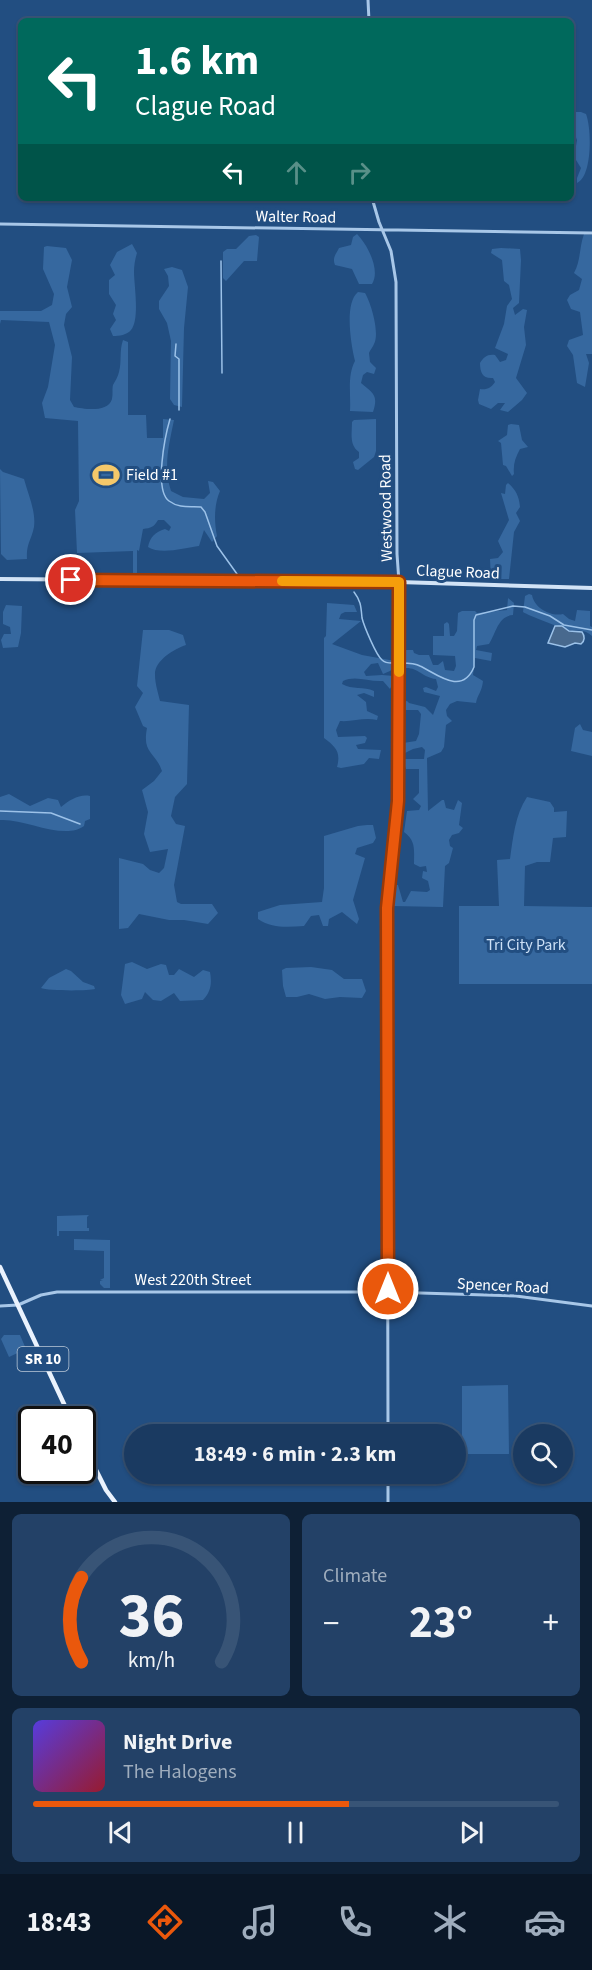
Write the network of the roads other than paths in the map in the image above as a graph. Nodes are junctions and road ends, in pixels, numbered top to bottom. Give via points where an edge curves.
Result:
1 (369, 0) edge
2 (369, 18) edge
3 (373, 201) edge
4 (0, 224) edge
5 (383, 231) junction
6 (592, 233) edge
7 (0, 579) edge
8 (399, 582) junction
9 (592, 588) edge
10 (0, 1267) edge
11 (388, 1293) junction
12 (413, 1294) joint
13 (18, 1305) junction
14 (0, 1306) edge
15 (592, 1306) edge
16 (65, 1406) edge
17 (388, 1424) edge
18 (96, 1470) edge
19 (388, 1484) edge
20 (115, 1502) edge
21 (388, 1502) edge

1 - 2 street
3 - 5 street, Westwood Road
4 - 5 street, Walter Road
5 - 6 street, Walter Road
5 - 8 street, Westwood Road via 396,282
7 - 8 main road, Clague Road
8 - 9 main road, Clague Road
8 - 11 street, Westwood Road via 398,801 387,908
10 - 13 main road, SR 10
11 - 12 street, West 220th Street
11 - 13 street, West 220th Street via 57,1292
11 - 17 street, Westwood Road
12 - 15 street, Spencer Road via 516,1296
13 - 14 street, West 220th Street
13 - 16 main road, SR 10
18 - 20 main road
19 - 21 street

